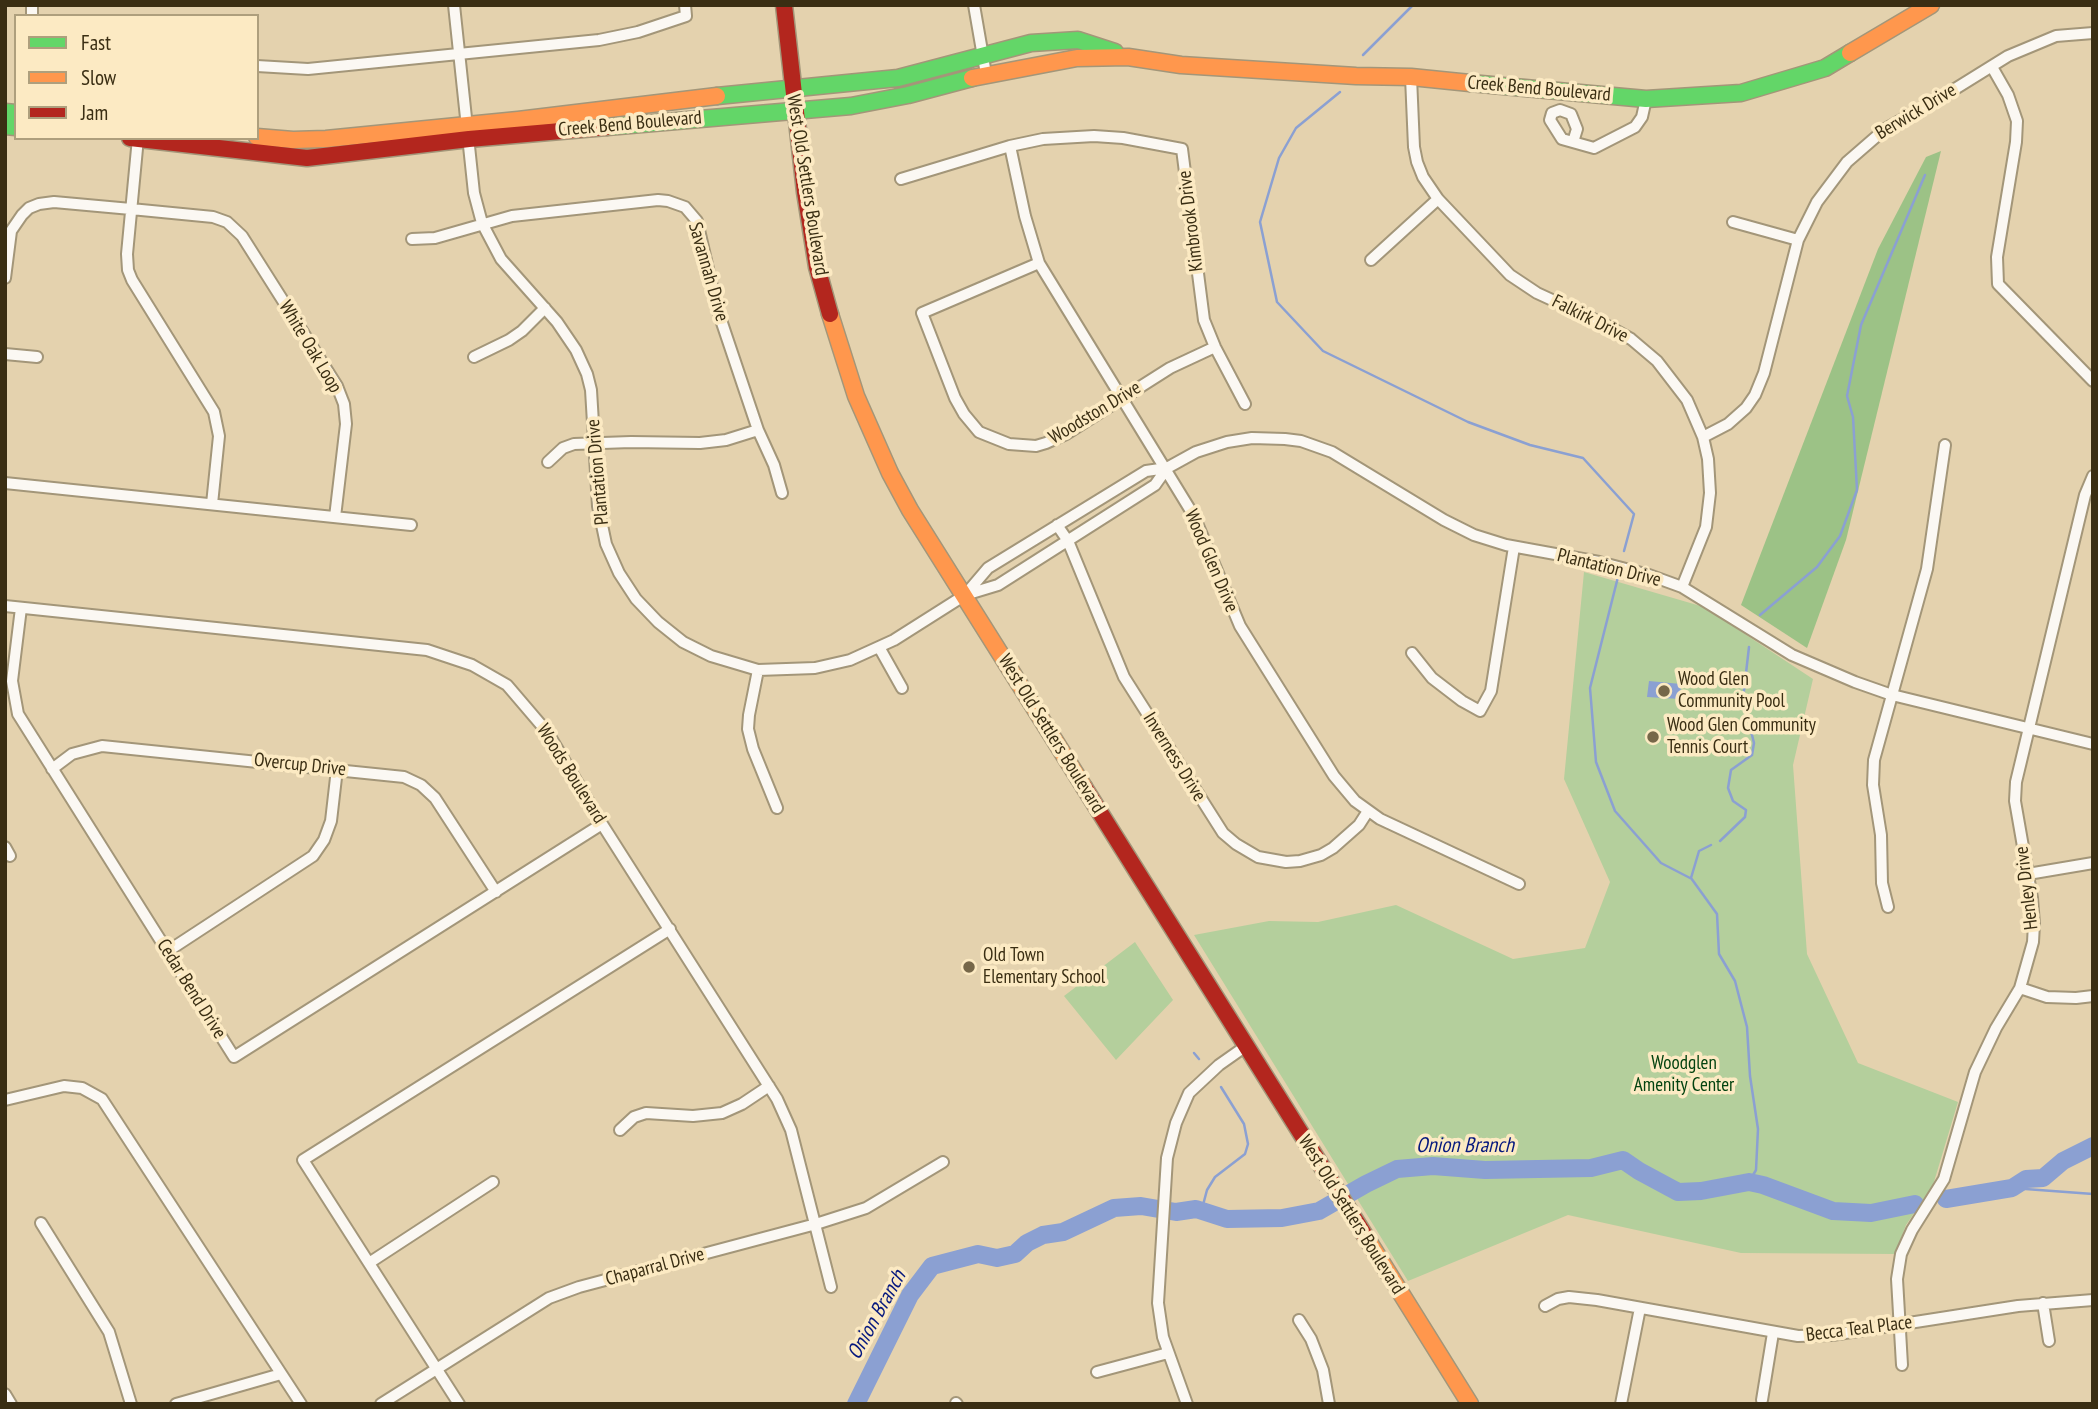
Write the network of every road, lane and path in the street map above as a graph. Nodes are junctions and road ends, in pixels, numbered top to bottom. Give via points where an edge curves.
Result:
1 (454, 5) edge
2 (685, 5) edge
3 (784, 5) edge
4 (974, 5) edge
5 (1931, 5) edge
6 (2093, 33) edge
7 (460, 54) junction
8 (983, 54) junction
9 (1128, 57) junction
10 (259, 66) edge
11 (1992, 67) junction
12 (986, 74) junction
13 (1410, 77) junction
14 (792, 87) junction
15 (1646, 99) junction
16 (794, 110) junction
17 (468, 132) junction
18 (259, 137) edge
19 (138, 140) edge
20 (147, 140) edge
21 (1573, 142) dead end
22 (1010, 146) junction
23 (901, 179) dead end
24 (1438, 199) junction
25 (131, 209) junction
26 (1733, 222) dead end
27 (482, 223) junction
28 (412, 239) dead end
29 (1798, 240) junction
30 (1371, 260) dead end
31 (1039, 263) junction
32 (5, 278) edge
33 (545, 308) junction
34 (1215, 347) junction
35 (5, 354) edge
36 (37, 357) dead end
37 (474, 357) dead end
38 (2093, 381) edge
39 (1122, 398) junction
40 (1245, 404) dead end
41 (758, 430) junction
42 (1703, 437) junction
43 (595, 443) junction
44 (1945, 445) dead end
45 (548, 462) dead end
46 (1167, 468) junction
47 (2093, 476) edge
48 (5, 483) edge
49 (782, 493) dead end
50 (212, 504) junction
51 (335, 517) junction
52 (411, 525) dead end
53 (1058, 525) junction
54 (1068, 541) junction
55 (1514, 547) junction
56 (1682, 587) junction
57 (965, 595) junction
58 (5, 606) edge
59 (21, 608) junction
60 (879, 647) junction
61 (1412, 653) dead end
62 (758, 670) junction
63 (902, 688) dead end
64 (1892, 695) junction
65 (2028, 728) junction
66 (2093, 744) edge
67 (52, 769) junction
68 (337, 769) junction
69 (777, 808) dead end
70 (1367, 811) junction
71 (603, 824) junction
72 (2093, 863) edge
73 (2028, 874) junction
74 (1519, 884) dead end
75 (496, 892) junction
76 (1888, 907) dead end
77 (670, 929) junction
78 (168, 951) junction
79 (2020, 988) junction
80 (2093, 996) edge
81 (1246, 1046) junction
82 (769, 1086) junction
83 (5, 1100) edge
84 (620, 1130) dead end
85 (943, 1162) dead end
86 (493, 1182) dead end
87 (41, 1223) dead end
88 (816, 1224) junction
89 (369, 1263) junction
90 (831, 1287) dead end
91 (2093, 1300) edge
92 (2043, 1303) junction
93 (1545, 1306) dead end
94 (1640, 1308) junction
95 (1298, 1320) dead end
96 (1898, 1324) junction
97 (1773, 1333) junction
98 (2049, 1341) dead end
99 (1168, 1353) junction
100 (1902, 1365) dead end
101 (437, 1369) junction
102 (1097, 1372) dead end
103 (281, 1374) junction
104 (5, 1394) edge
105 (1762, 1400) dead end
106 (11, 1404) edge
107 (131, 1404) edge
108 (176, 1404) edge
109 (300, 1404) edge
110 (381, 1404) edge
111 (459, 1404) edge
112 (1187, 1404) edge
113 (1329, 1404) edge
114 (1470, 1404) edge
115 (1621, 1404) edge

1 - 7 street, Plantation Drive
2 - 7 street via 686,16 614,37
3 - 14 street, West Old Settlers Boulevard
4 - 8 street
5 - 15 street, Creek Bend Boulevard via 1825,68 1741,93
6 - 11 street, Berwick Drive via 2056,36
7 - 10 street via 308,69
7 - 17 street, Plantation Drive
8 - 9 street, Creek Bend Boulevard via 1031,43 1078,40
8 - 12 street
8 - 14 street, Creek Bend Boulevard via 898,78
9 - 12 street, Creek Bend Boulevard via 1077,58
9 - 13 street, Creek Bend Boulevard via 1181,65
11 - 29 street, Berwick Drive via 1899,120 1859,150 1826,188
11 - 38 street via 2017,121 1997,257 1998,284
12 - 16 street, Creek Bend Boulevard via 851,106
13 - 15 street, Creek Bend Boulevard
13 - 24 street, Falkirk Drive via 1417,162
14 - 16 street, West Old Settlers Boulevard
14 - 17 street, Creek Bend Boulevard
15 - 21 street via 1634,127 1594,148
16 - 17 street, Creek Bend Boulevard
16 - 57 street, West Old Settlers Boulevard via 813,248 856,396 910,510
17 - 18 street, Creek Bend Boulevard via 293,140
17 - 20 street, Creek Bend Boulevard via 307,158
17 - 27 street, Plantation Drive
19 - 25 street
22 - 23 street, Kimbrook Drive
22 - 31 street, Wood Glen Drive
22 - 34 street, Kimbrook Drive via 1094,136 1182,149 1199,296
24 - 30 street
24 - 42 street, Falkirk Drive via 1523,285 1617,330 1645,349 1678,386
25 - 32 street, White Oak Loop via 54,202 29,208 9,236
25 - 50 street via 127,254 132,280 218,424
25 - 51 street, White Oak Loop via 213,218 228,222 242,236 344,404 346,424
26 - 29 street
27 - 28 street, Savannah Drive via 435,238
27 - 33 street, Plantation Drive via 501,259
27 - 41 street, Savannah Drive via 658,200 685,207 697,221 717,308
29 - 42 street, Berwick Drive via 1755,395 1728,424
31 - 39 street, Wood Glen Drive
31 - 39 street, Woodston Drive via 922,313 964,414 979,432 1009,444 1036,446 1066,434
33 - 37 street via 516,335
33 - 43 street, Plantation Drive via 568,336 587,374
34 - 39 street, Woodston Drive
34 - 40 street, Kimbrook Drive
35 - 36 street
39 - 46 street, Wood Glen Drive
41 - 43 street via 700,443
41 - 49 street, Savannah Drive
42 - 56 street, Falkirk Drive via 1710,476 1709,510
43 - 45 street via 569,445
43 - 62 street, Plantation Drive via 602,529 619,573 636,599 670,633 696,650
44 - 64 street via 1927,569
46 - 53 street, Plantation Drive via 1146,471
46 - 54 street, Plantation Drive via 1155,485
46 - 55 street, Plantation Drive via 1227,442 1268,437 1301,442 1347,460 1459,528
46 - 70 street, Wood Glen Drive via 1195,516 1240,626 1334,776
47 - 65 street, Henley Drive
48 - 50 street
50 - 51 street
51 - 52 street
53 - 54 street, Inverness Drive
53 - 57 street, Plantation Drive via 988,568
54 - 57 street, Plantation Drive via 998,585
54 - 70 street, Inverness Drive via 1124,677 1230,838 1258,857 1300,860 1333,848 1359,825
55 - 56 street, Plantation Drive via 1599,562
55 - 61 street via 1490,691 1480,711 1432,678
56 - 64 street, Plantation Drive via 1792,655
57 - 60 street, Plantation Drive
57 - 81 street, West Old Settlers Boulevard
58 - 59 street, Woods Boulevard
59 - 67 street, Cedar Bend Drive via 12,695 18,714
59 - 71 street, Woods Boulevard via 427,650 457,659 507,685 548,733
60 - 62 street, Plantation Drive via 815,668
60 - 63 street
62 - 69 street via 748,729
64 - 65 street, Plantation Drive
64 - 76 street via 1874,760 1873,785
65 - 66 street, Plantation Drive
65 - 73 street, Henley Drive via 2015,800
67 - 68 street, Overcup Drive via 72,754 102,746
67 - 78 street, Cedar Bend Drive
68 - 75 street, Overcup Drive via 398,776 421,785 435,798
68 - 78 street via 330,828 313,856
70 - 74 street, Wood Glen Drive
71 - 75 street, Cedar Bend Drive
71 - 77 street, Woods Boulevard
72 - 73 street
73 - 79 street, Henley Drive via 2034,923
75 - 78 street, Cedar Bend Drive via 234,1057
77 - 82 street, Woods Boulevard
77 - 89 street via 303,1160
79 - 80 street via 2047,996
79 - 96 street, Henley Drive via 1975,1072 1944,1179 1902,1254 1897,1279
81 - 99 street via 1189,1093 1167,1158 1158,1303
81 - 114 street, West Old Settlers Boulevard
82 - 84 street via 722,1113 646,1113
82 - 88 street, Woods Boulevard via 791,1130
83 - 103 street via 64,1086 82,1088 102,1099
85 - 88 street, Chaparral Drive via 866,1208
86 - 89 street
87 - 107 street via 109,1332
88 - 90 street, Woods Boulevard
88 - 101 street, Chaparral Drive via 562,1292
89 - 101 street
91 - 92 street, Becca Teal Place
92 - 96 street, Becca Teal Place
92 - 98 street
93 - 94 street, Becca Teal Place via 1569,1297
94 - 97 street, Becca Teal Place
94 - 115 street
95 - 113 street via 1324,1370
96 - 97 street, Becca Teal Place via 1832,1335
96 - 100 street, Henley Drive
97 - 105 street
99 - 102 street
99 - 112 street
101 - 110 street, Chaparral Drive
101 - 111 street
103 - 108 street
103 - 109 street
104 - 106 street

